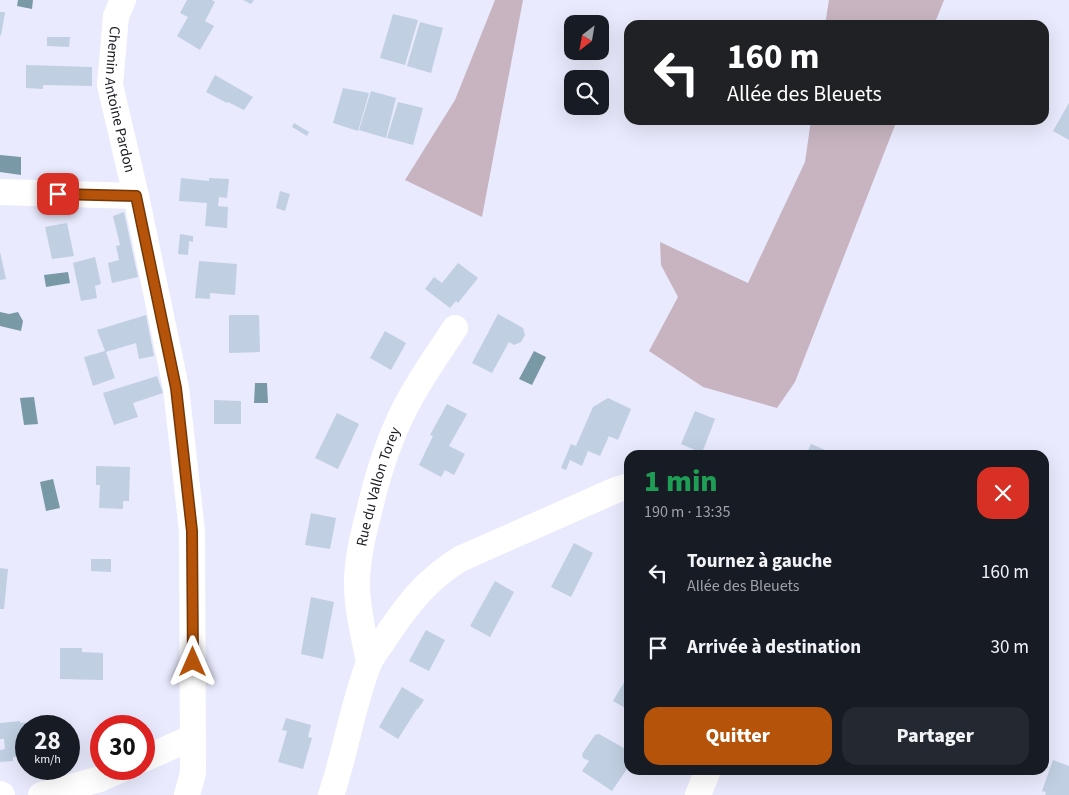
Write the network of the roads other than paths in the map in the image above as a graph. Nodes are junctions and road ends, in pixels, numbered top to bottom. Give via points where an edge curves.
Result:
1 (123, 0) edge
2 (0, 192) edge
3 (136, 196) junction
4 (456, 328) dead end
5 (624, 488) edge
6 (369, 662) junction
7 (193, 737) junction
8 (155, 754) edge
9 (706, 775) edge
10 (96, 780) edge
11 (41, 795) edge
12 (187, 795) edge
13 (331, 795) edge
14 (698, 795) edge

1 - 3 street, Chemin Antoine Pardon via 116,16 110,85
2 - 3 street
3 - 7 street, Chemin Antoine Pardon via 176,388 192,531
4 - 6 street, Rue du Vallon Torey via 405,409 388,446 374,491 357,582
5 - 6 street, Rue du Vallon Torey via 460,559 440,571 400,615
6 - 13 street, Rue du Vallon Torey
7 - 8 street
7 - 12 street, Chemin Antoine Pardon via 193,773
9 - 14 street
10 - 11 street

